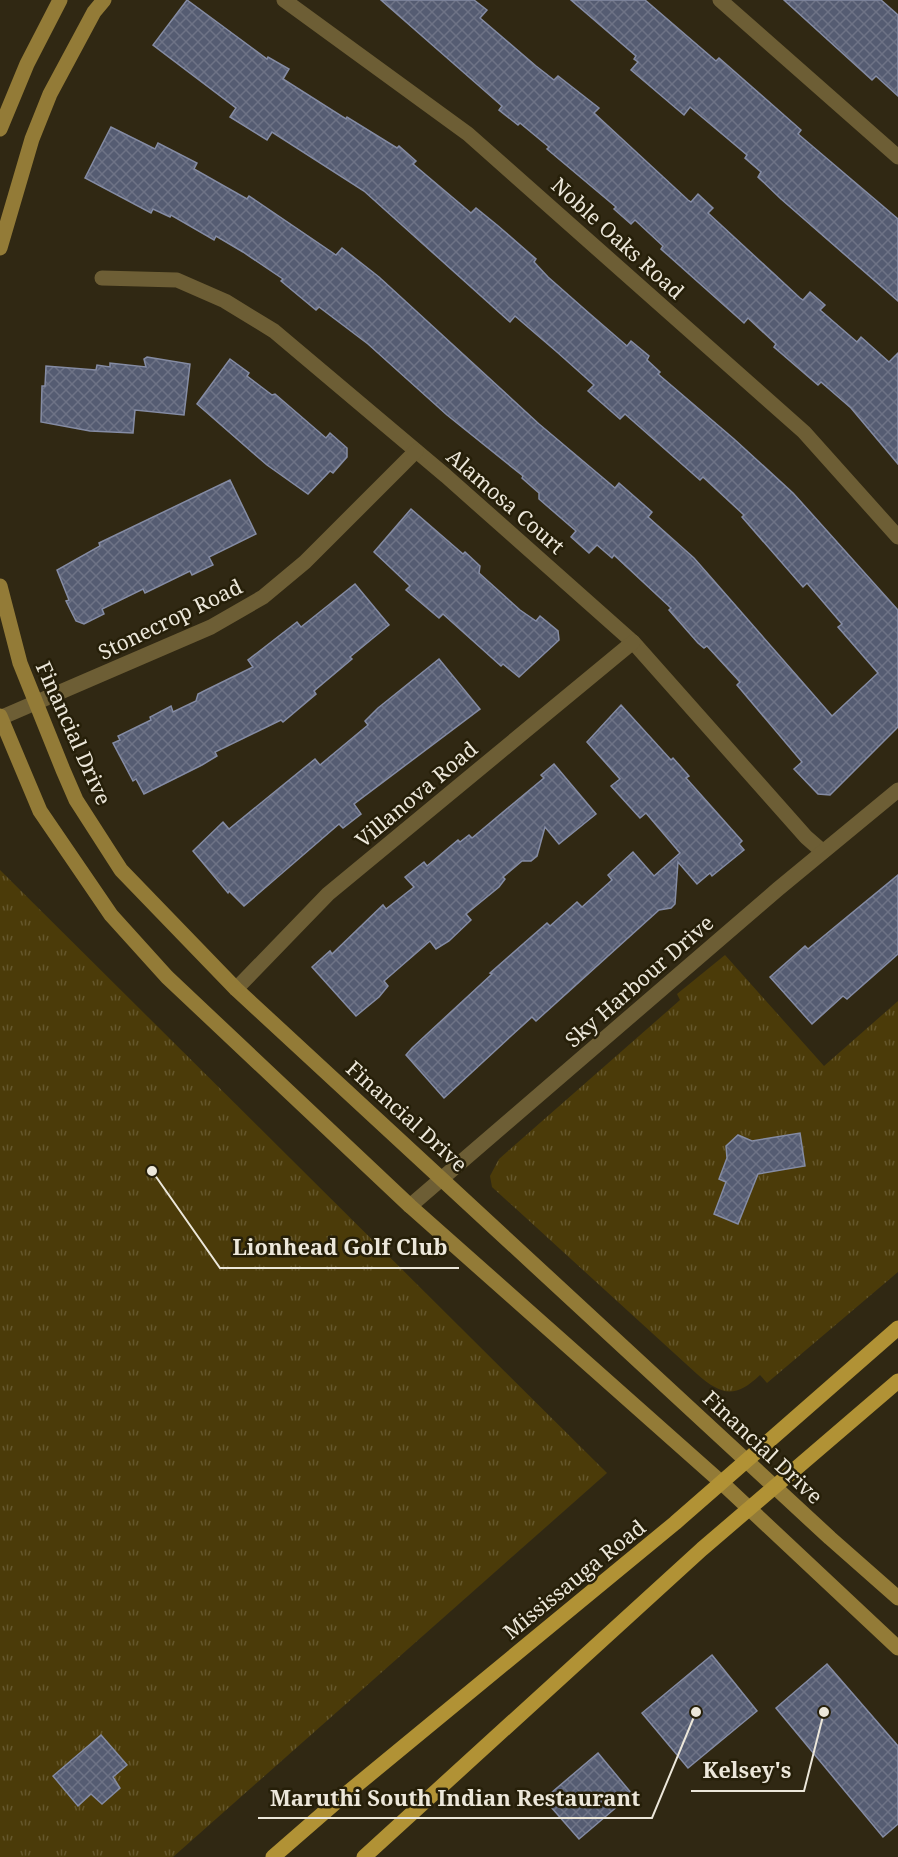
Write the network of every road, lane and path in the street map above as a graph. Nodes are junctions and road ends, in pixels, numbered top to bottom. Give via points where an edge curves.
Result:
1 (60, 0) edge
2 (104, 0) edge
3 (284, 0) edge
4 (720, 0) edge
5 (2, 121) edge
6 (898, 157) edge
7 (0, 248) edge
8 (102, 278) dead end
9 (416, 451) junction
10 (898, 537) edge
11 (0, 586) edge
12 (633, 642) junction
13 (36, 703) junction
14 (0, 717) edge
15 (898, 790) edge
16 (822, 851) junction
17 (236, 989) junction
18 (443, 1178) junction
19 (410, 1206) junction
20 (898, 1328) edge
21 (898, 1381) edge
22 (747, 1460) junction
23 (722, 1483) junction
24 (775, 1486) junction
25 (748, 1509) junction
26 (898, 1598) edge
27 (898, 1648) edge
28 (273, 1857) edge
29 (364, 1857) edge

1 - 5 street
2 - 7 street via 50,94 15,191
3 - 10 street, Noble Oaks Road via 468,134 804,432
4 - 6 street
8 - 9 street, Alamosa Court via 177,280 225,301 274,331
9 - 12 street, Alamosa Court
9 - 13 street, Stonecrop Road via 305,562 263,597 211,627
11 - 13 street, Financial Drive via 20,663
12 - 16 street, Alamosa Court
12 - 17 street, Villanova Road via 328,894
13 - 14 street, Stonecrop Road
13 - 17 street, Financial Drive via 76,800 121,870
14 - 19 street via 40,811 111,915 167,977
15 - 16 street, Sky Harbour Drive
16 - 18 street, Sky Harbour Drive
17 - 18 street, Financial Drive
18 - 19 street, Sky Harbour Drive
18 - 22 street, Financial Drive
19 - 23 street
20 - 22 main road, Mississauga Road
21 - 24 main road
22 - 23 main road, Mississauga Road
22 - 24 street, Financial Drive
23 - 25 street
23 - 28 main road, Mississauga Road
24 - 25 main road
24 - 26 street, Financial Drive
25 - 27 street
25 - 29 main road

